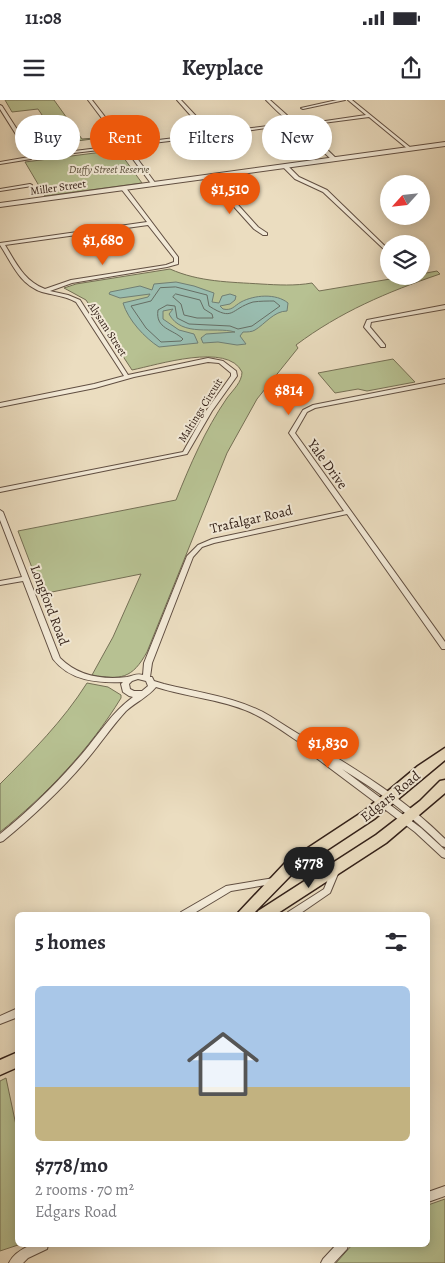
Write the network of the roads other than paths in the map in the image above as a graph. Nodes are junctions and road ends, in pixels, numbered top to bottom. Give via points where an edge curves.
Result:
1 (90, 100) edge
2 (179, 100) edge
3 (268, 100) edge
4 (343, 100) edge
5 (350, 100) edge
6 (0, 106) edge
7 (303, 108) dead end
8 (101, 115) edge
9 (193, 115) edge
10 (285, 115) edge
11 (369, 116) junction
12 (332, 121) edge
13 (15, 130) edge
14 (445, 144) edge
15 (412, 148) junction
16 (334, 159) joint
17 (18, 160) edge
18 (136, 160) edge
19 (0, 163) edge
20 (285, 166) junction
21 (210, 177) junction
22 (154, 184) junction
23 (30, 185) dead end
24 (124, 188) junction
25 (0, 190) edge
26 (0, 205) edge
27 (150, 223) junction
28 (265, 234) dead end
29 (1, 244) edge
30 (380, 244) edge
31 (44, 291) junction
32 (445, 307) edge
33 (383, 346) dead end
34 (127, 376) junction
35 (445, 380) edge
36 (0, 405) edge
37 (0, 490) edge
38 (0, 512) edge
39 (347, 512) junction
40 (25, 578) junction
41 (0, 583) edge
42 (445, 647) edge
43 (148, 663) junction
44 (131, 678) junction
45 (102, 680) junction
46 (149, 681) junction
47 (126, 690) junction
48 (175, 691) junction
49 (144, 694) junction
50 (122, 709) junction
51 (445, 753) edge
52 (445, 785) edge
53 (386, 801) junction
54 (408, 817) junction
55 (0, 839) edge
56 (445, 844) edge
57 (445, 855) edge
58 (336, 869) junction
59 (274, 881) junction
60 (189, 912) edge
61 (246, 912) edge
62 (269, 912) edge
63 (296, 912) edge
64 (15, 1013) edge
65 (0, 1020) edge
66 (15, 1058) edge
67 (15, 1059) edge
68 (0, 1062) edge
69 (0, 1068) edge
70 (445, 1191) edge
71 (430, 1196) edge
72 (39, 1247) edge
73 (341, 1247) edge
74 (15, 1263) edge
75 (327, 1263) edge

1 - 8 street
2 - 9 street
3 - 10 street
4 - 7 street
5 - 11 street
6 - 13 street
11 - 12 street
11 - 15 street
14 - 15 street, Miller Street
15 - 16 street, Miller Street
16 - 20 street, Miller Street
17 - 19 street
18 - 22 street
20 - 21 street, Miller Street
20 - 30 street via 296,178 325,191
21 - 22 street, Miller Street
21 - 28 street
22 - 24 street, Miller Street
23 - 25 street
24 - 26 street, Miller Street
24 - 27 street
27 - 29 street
27 - 31 street via 176,258 174,264 71,282
29 - 31 street, Alysam Street via 22,278
31 - 34 street, Alysam Street via 78,301
32 - 33 street via 369,321 367,327
34 - 36 street, Maltings Circuit via 95,386
34 - 37 street, Maltings Circuit via 208,360 221,362 234,372 185,453
35 - 39 street, Yale Drive via 313,406 305,411 292,429 293,437
38 - 40 street, Longford Road
39 - 42 street, Yale Drive
39 - 43 street, Trafalgar Road via 212,541 196,548
40 - 41 street
40 - 45 street, Longford Road via 57,659 77,675
43 - 44 street, Trafalgar Road
43 - 46 street, Trafalgar Road
44 - 45 street, Longford Road
44 - 46 street, Longford Road
44 - 47 street via 125,684
45 - 47 street, Longford Road
46 - 48 street
46 - 49 street via 150,690
47 - 49 street, Longford Road via 132,694
47 - 50 street
48 - 49 street
48 - 53 street via 229,701 250,709 287,731
49 - 50 street
50 - 55 street via 59,785
51 - 53 main road, Edgars Road
52 - 54 main road, Edgars Road
53 - 54 street
53 - 59 main road, Edgars Road
54 - 56 street
54 - 57 street
54 - 58 main road, Edgars Road via 368,849
58 - 62 main road, Edgars Road
58 - 63 street via 327,891
59 - 60 street via 229,888
59 - 61 main road, Edgars Road
64 - 65 street
66 - 68 main road
67 - 69 main road
70 - 71 street
72 - 74 street
73 - 75 street

